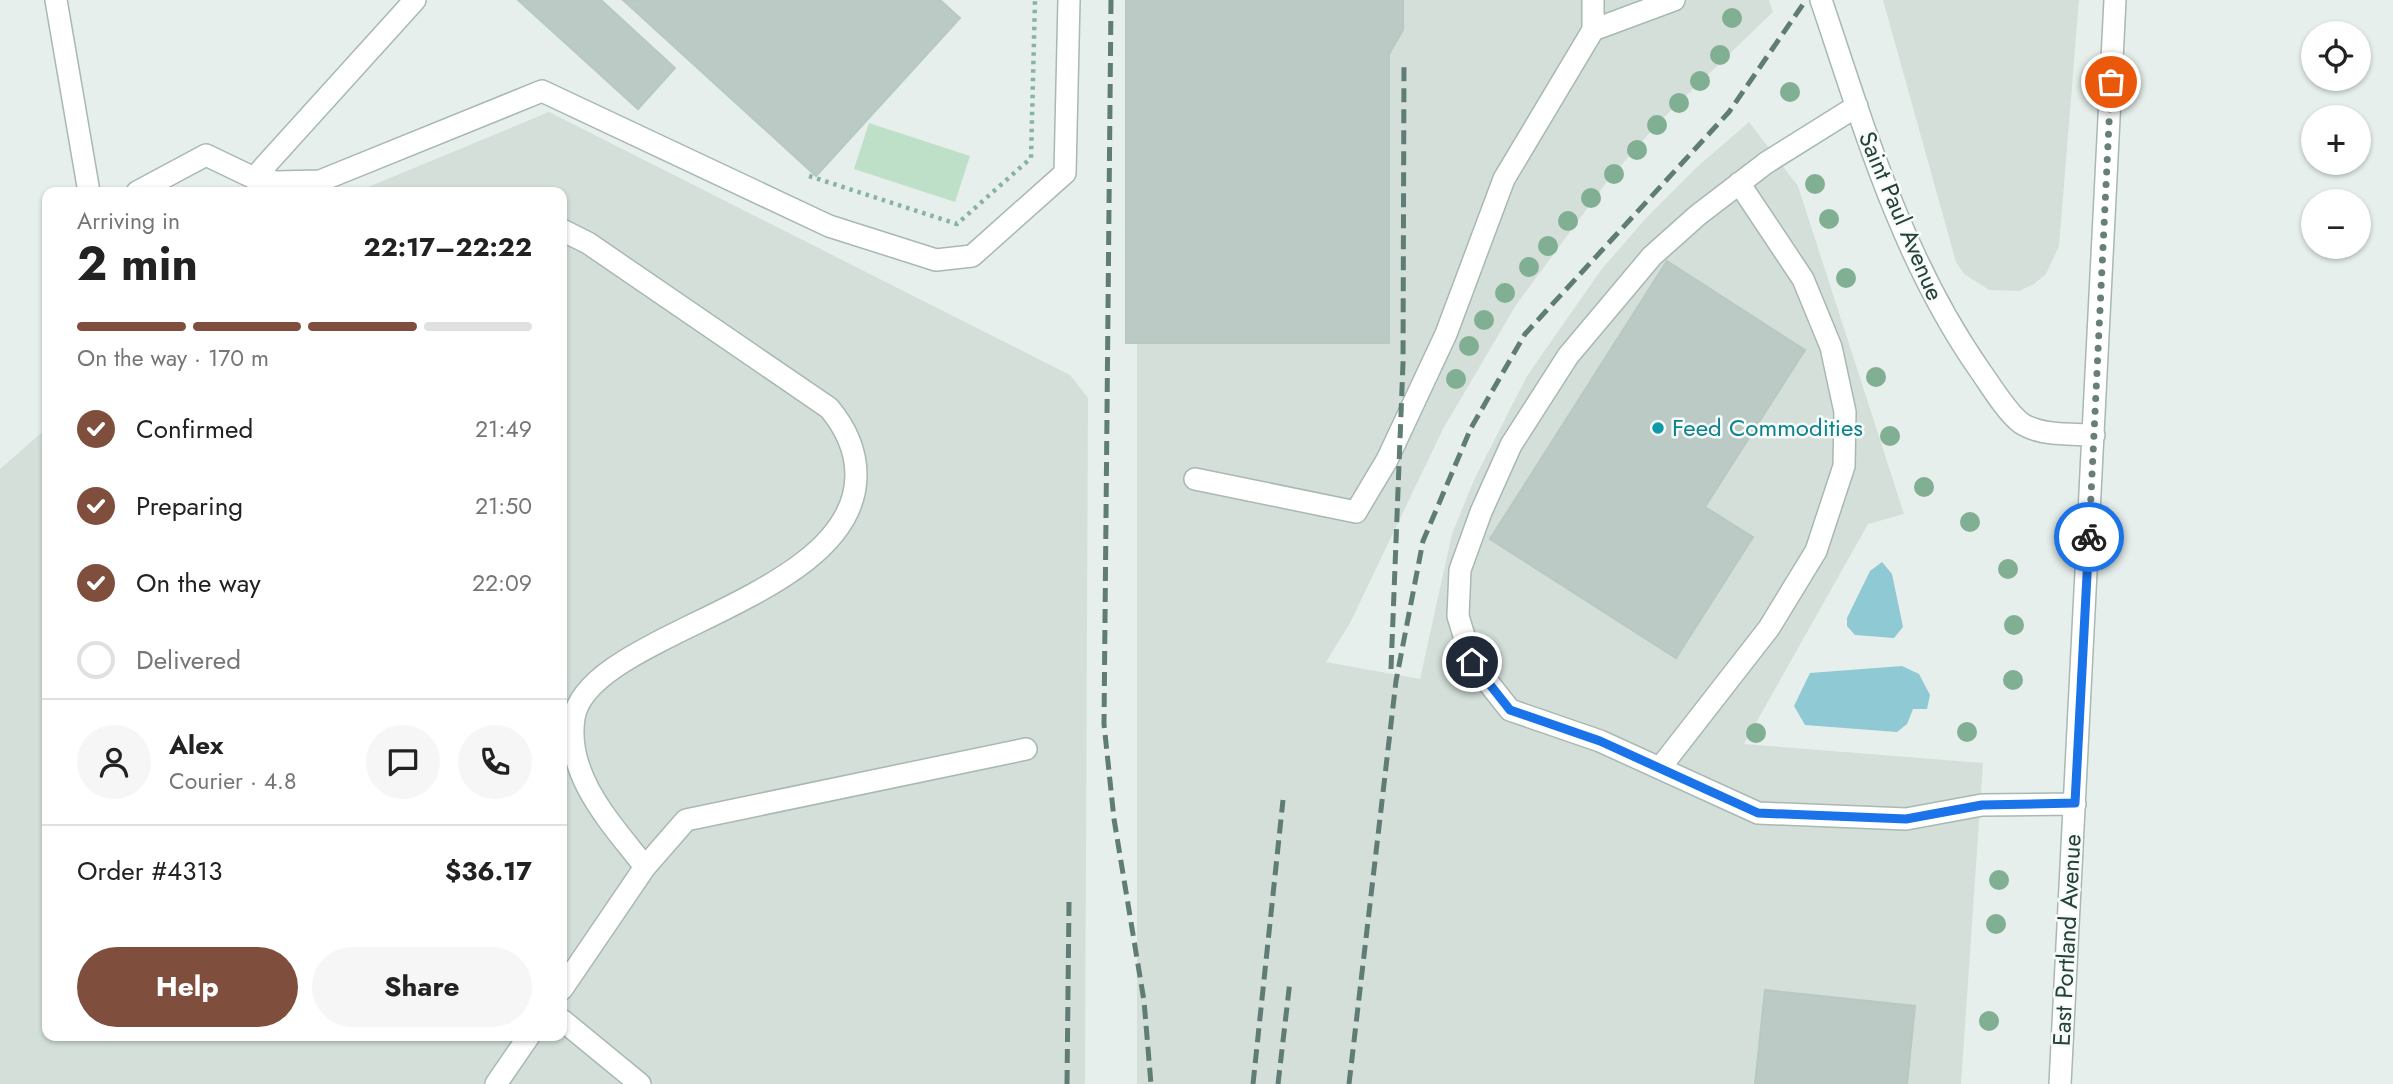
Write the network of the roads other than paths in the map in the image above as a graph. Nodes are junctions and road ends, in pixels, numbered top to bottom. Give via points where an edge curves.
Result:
1 (56, 0) edge
2 (415, 0) edge
3 (1069, 0) edge
4 (1593, 0) edge
5 (1674, 0) edge
6 (1821, 0) edge
7 (2115, 0) edge
8 (1593, 30) junction
9 (1857, 106) junction
10 (254, 178) junction
11 (1739, 183) junction
12 (88, 187) edge
13 (147, 187) edge
14 (567, 232) edge
15 (2094, 435) junction
16 (1195, 479) dead end
17 (1026, 749) dead end
18 (1660, 768) junction
19 (2075, 803) junction
20 (645, 867) junction
21 (567, 982) edge
22 (567, 1024) edge
23 (526, 1041) edge
24 (496, 1084) edge
25 (640, 1084) edge
26 (2060, 1084) edge

1 - 12 street
2 - 10 street
3 - 10 street via 1065,173 972,257 936,260 829,226 542,91 320,181
4 - 8 street
5 - 8 street
6 - 9 street, Saint Paul Avenue
7 - 15 street, East Portland Avenue
8 - 16 street via 1504,179 1446,334 1387,460 1356,512
9 - 11 street
9 - 15 street, Saint Paul Avenue via 1917,265 1948,324 1990,384 2021,423 2054,433
10 - 13 street via 206,156
11 - 18 street via 1803,279 1831,347 1845,412 1844,466 1816,551 1769,628
11 - 18 street via 1653,256 1567,356 1511,445 1460,570 1458,616 1472,662 1510,710 1600,741
14 - 20 street via 829,408 843,424 856,466 856,491 848,511 814,552 761,591 620,663 584,695 574,716 579,766 593,799
15 - 19 street, East Portland Avenue
17 - 20 street via 686,820
18 - 19 street via 1758,813 1906,819 1982,805
19 - 26 street, East Portland Avenue
20 - 21 street
22 - 25 street
23 - 24 street

